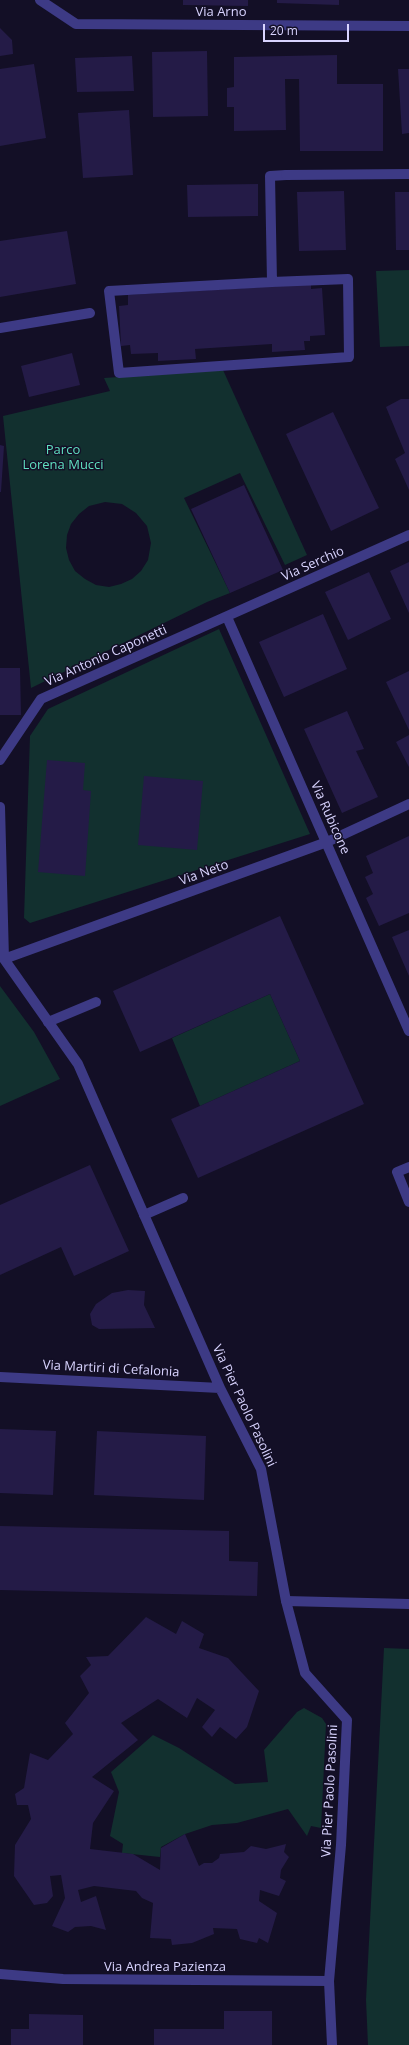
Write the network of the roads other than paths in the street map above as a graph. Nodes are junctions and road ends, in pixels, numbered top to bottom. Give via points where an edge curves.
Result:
1 (40, 0) edge
2 (409, 26) edge
3 (409, 174) edge
4 (272, 282) junction
5 (90, 313) dead end
6 (0, 328) edge
7 (409, 535) edge
8 (227, 617) junction
9 (0, 760) edge
10 (409, 804) edge
11 (0, 807) edge
12 (326, 842) junction
13 (4, 959) junction
14 (96, 1002) dead end
15 (48, 1022) junction
16 (409, 1031) edge
17 (409, 1167) edge
18 (183, 1198) dead end
19 (409, 1202) edge
20 (144, 1216) junction
21 (0, 1377) edge
22 (220, 1388) junction
23 (286, 1601) junction
24 (409, 1604) edge
25 (0, 1974) edge
26 (329, 1981) junction
27 (332, 2045) edge

1 - 2 street, Via Arno via 76,24
3 - 4 street via 270,176
4 - 4 street via 109,291 119,373 349,357 348,279
5 - 6 street
7 - 8 street, Via Serchio
8 - 9 street, Via Antonio Caponetti via 40,698
8 - 12 street, Via Rubicone
10 - 12 street, Via Neto
11 - 13 street
12 - 13 street, Via Neto
12 - 16 street, Via Rubicone
13 - 15 street, Via Pier Paolo Pasolini
14 - 15 street
15 - 20 street, Via Pier Paolo Pasolini via 78,1064
17 - 19 street via 397,1172
18 - 20 street
20 - 22 street, Via Pier Paolo Pasolini
21 - 22 street, Via Martiri di Cefalonia
22 - 23 street, Via Pier Paolo Pasolini via 261,1469
23 - 24 street
23 - 26 street, Via Pier Paolo Pasolini via 305,1673 347,1720
25 - 26 street, Via Andrea Pazienza via 63,1979
26 - 27 street, Via Pier Paolo Pasolini

